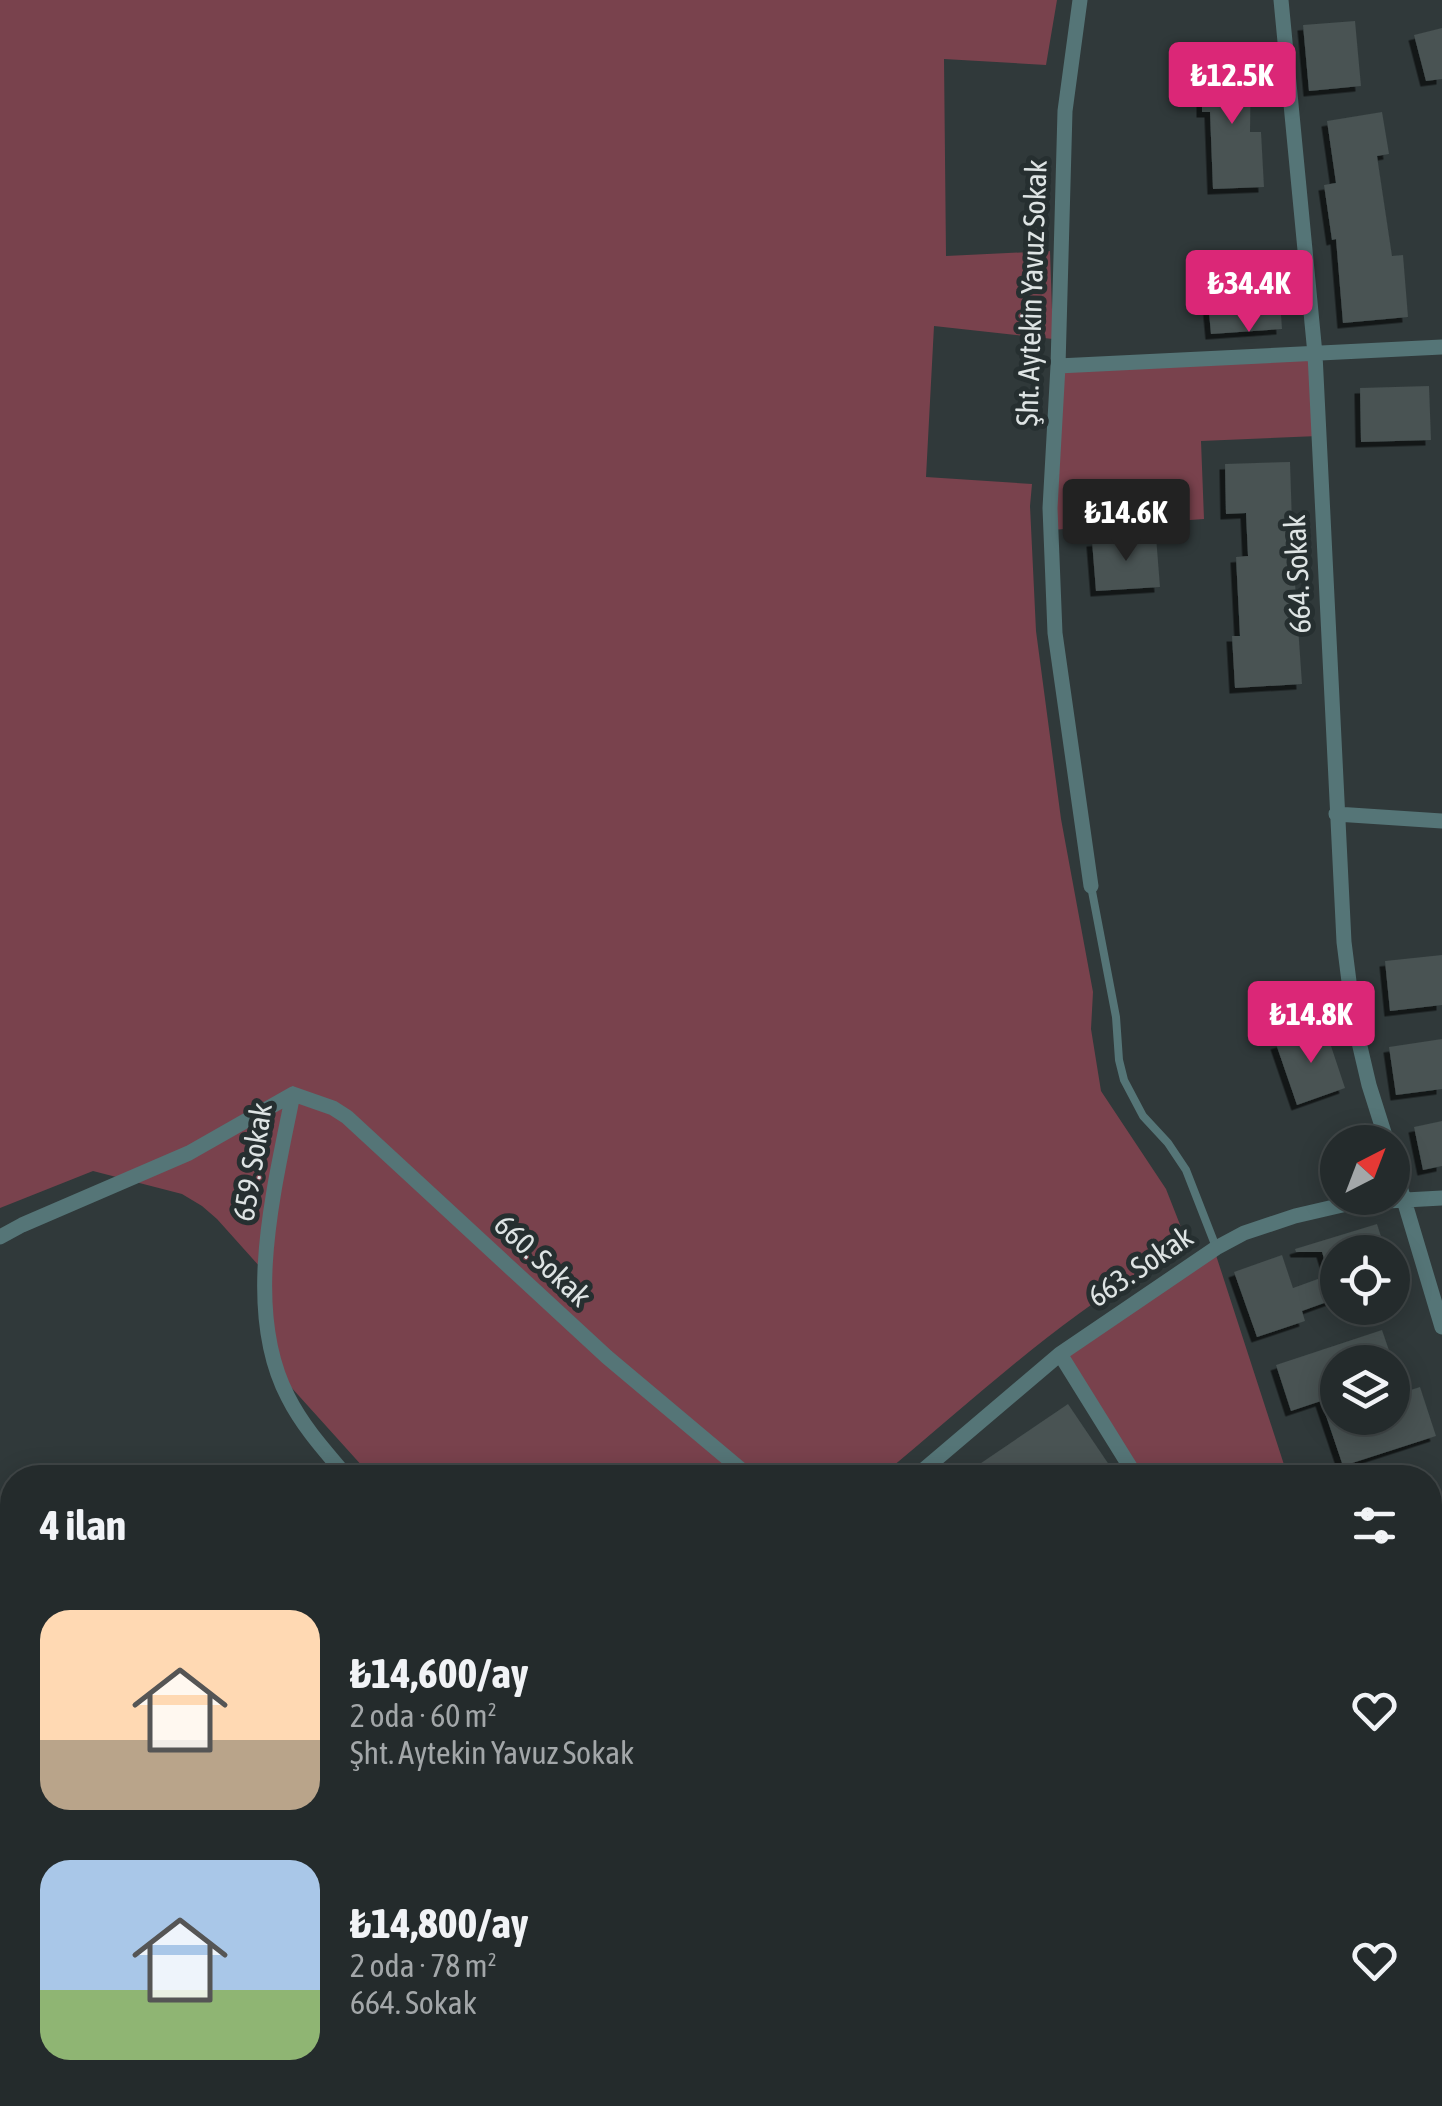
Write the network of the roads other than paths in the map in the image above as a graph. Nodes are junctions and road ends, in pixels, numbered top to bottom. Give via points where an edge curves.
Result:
1 (1080, 0) edge
2 (1280, 0) edge
3 (1442, 347) edge
4 (1315, 354) junction
5 (1058, 366) junction
6 (1336, 814) junction
7 (1442, 820) edge
8 (1091, 886) joint
9 (292, 1094) junction
10 (1382, 1125) edge
11 (1442, 1198) edge
12 (1410, 1200) edge
13 (1320, 1210) edge
14 (1409, 1215) edge
15 (0, 1237) edge
16 (1216, 1248) junction
17 (1442, 1327) edge
18 (1060, 1354) junction
19 (337, 1465) edge
20 (735, 1465) edge
21 (929, 1465) edge
22 (1129, 1465) edge

1 - 5 street, Şht. Aytekin Yavuz Sokak via 1064,111
2 - 4 street, 664. Sokak
3 - 4 street
4 - 5 street
4 - 6 street, 664. Sokak
5 - 8 street, Şht. Aytekin Yavuz Sokak via 1050,508 1056,633
6 - 7 street
6 - 10 street, 664. Sokak via 1354,1021
8 - 16 lane via 1124,1080 1186,1170
9 - 15 street, 659. Sokak via 189,1153
9 - 19 street, 659. Sokak via 263,1288 270,1342 288,1396
9 - 20 street, 660. Sokak via 348,1117 607,1357
11 - 12 street, 663. Sokak
13 - 16 street, 663. Sokak
14 - 17 street
16 - 18 street, 663. Sokak
18 - 21 street, 663. Sokak
18 - 22 street

